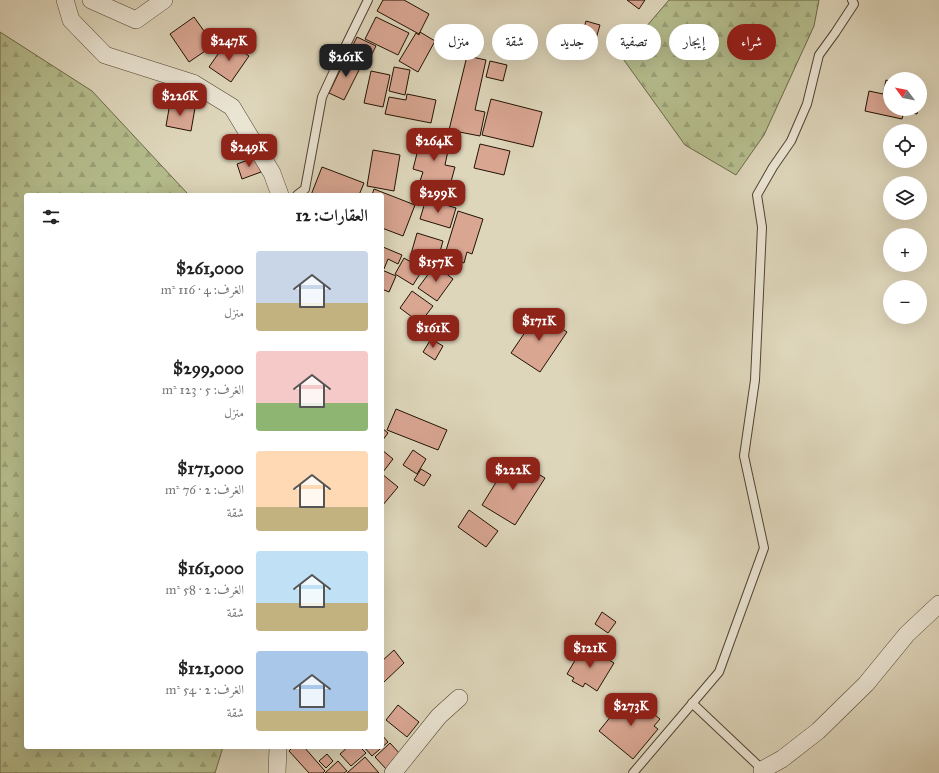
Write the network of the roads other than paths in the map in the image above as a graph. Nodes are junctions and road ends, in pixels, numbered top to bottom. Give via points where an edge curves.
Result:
1 (65, 0) edge
2 (91, 0) edge
3 (164, 0) edge
4 (368, 0) edge
5 (852, 0) edge
6 (279, 193) edge
7 (300, 193) edge
8 (939, 604) edge
9 (459, 698) dead end
10 (692, 703) junction
11 (278, 749) edge
12 (763, 771) edge
13 (277, 773) edge
14 (393, 773) edge
15 (633, 773) edge

1 - 6 street via 71,20 104,55 193,83 232,107 272,173
2 - 3 street via 136,20
4 - 7 lane via 322,97 305,189
5 - 10 lane via 854,4 819,55 807,104 791,141 757,195 762,227 755,373 744,456 764,548 719,672
8 - 12 street via 907,634 866,684 818,730
9 - 14 street via 439,716
10 - 12 lane
10 - 15 lane
11 - 13 street

